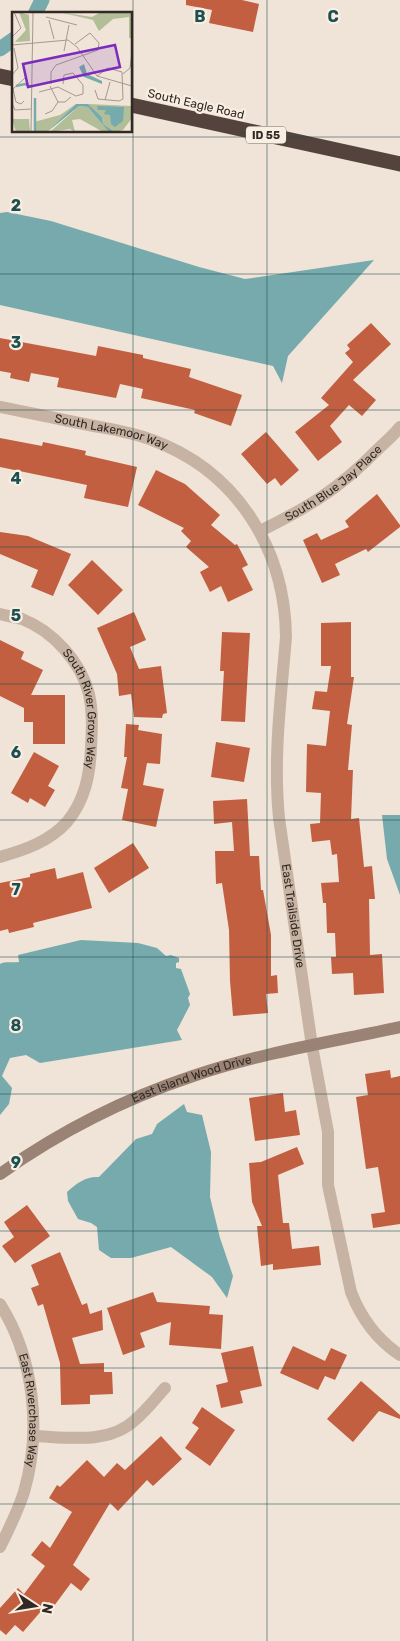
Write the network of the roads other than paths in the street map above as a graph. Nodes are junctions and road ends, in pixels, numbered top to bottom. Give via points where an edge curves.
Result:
1 (132, 105) edge
2 (400, 164) edge
3 (0, 407) edge
4 (400, 427) edge
5 (214, 476) joint
6 (260, 531) junction
7 (0, 614) edge
8 (0, 857) edge
9 (400, 1027) edge
10 (312, 1046) junction
11 (0, 1174) edge
12 (0, 1304) edge
13 (400, 1355) edge
14 (165, 1388) dead end
15 (33, 1436) junction
16 (0, 1548) edge

1 - 2 highway, South Eagle Road / ID 55
3 - 5 street, South Lakemoor Way via 132,433 191,459
4 - 6 street, South Blue Jay Place via 356,472 330,492 303,510
5 - 6 street, East Trailside Drive
6 - 10 street, East Trailside Drive via 278,574 286,617 276,786
7 - 8 street, South River Grove Way via 22,619 48,634 67,652 83,677 92,720 87,785 79,805 53,835 29,848
9 - 10 street, East Island Wood Drive
10 - 11 street, East Island Wood Drive via 194,1075 148,1092 60,1135
10 - 13 street, East Trailside Drive via 328,1132 328,1185 351,1292 372,1330
12 - 15 street, East Riverchase Way via 17,1338 27,1370
14 - 15 street via 134,1422 105,1436
15 - 16 street, East Riverchase Way via 25,1489

